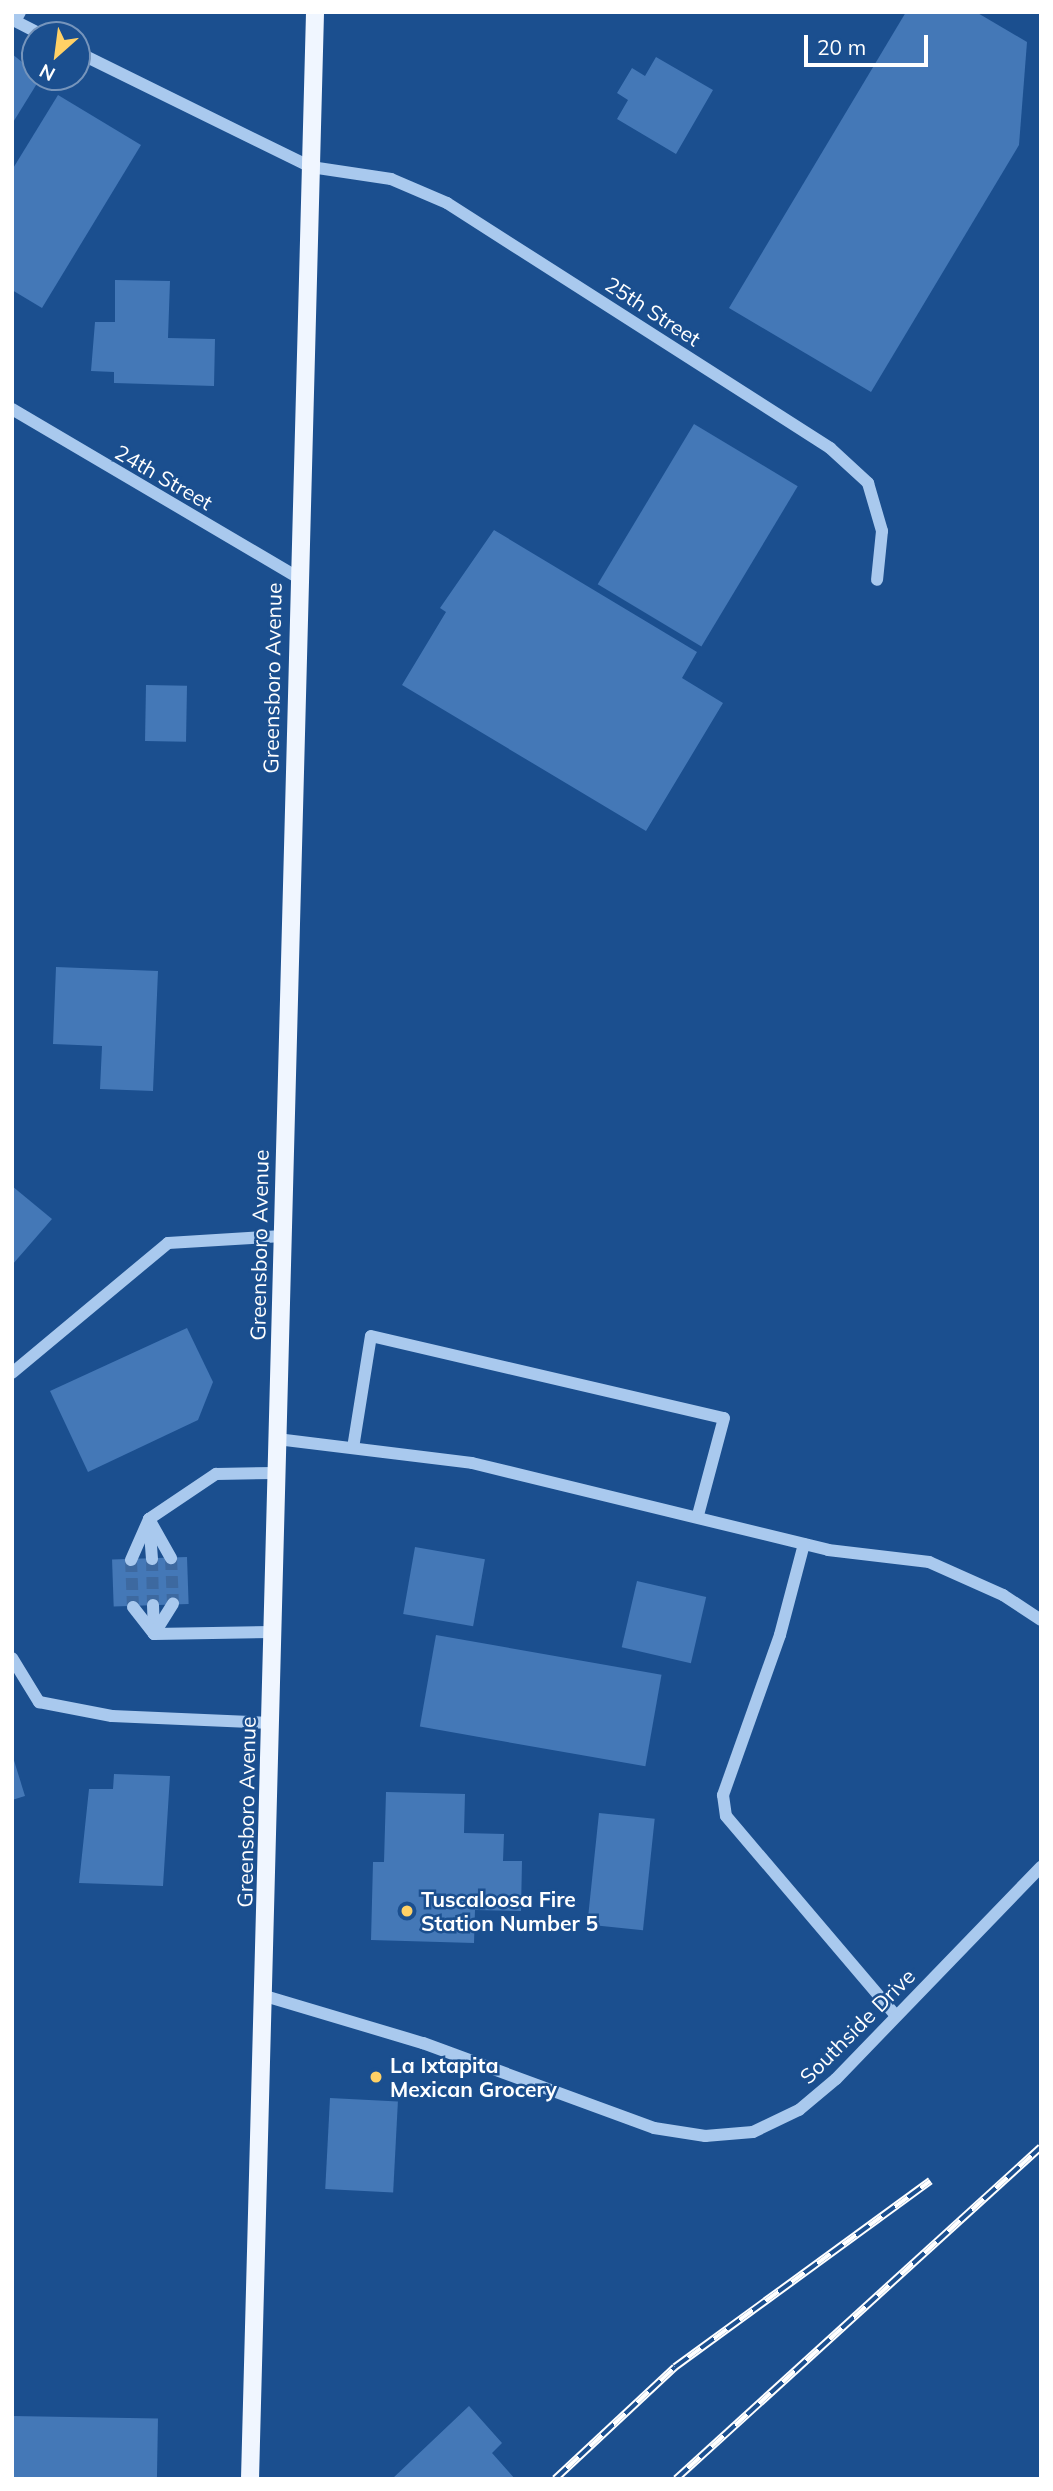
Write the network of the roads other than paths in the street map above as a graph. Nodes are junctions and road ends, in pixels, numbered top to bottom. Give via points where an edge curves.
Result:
1 (314, 12) edge
2 (91, 58) edge
3 (311, 167) junction
4 (12, 409) edge
5 (297, 577) junction
6 (877, 580) dead end
7 (282, 1236) junction
8 (12, 1373) edge
9 (277, 1439) junction
10 (353, 1448) junction
11 (276, 1474) junction
12 (698, 1515) junction
13 (149, 1519) junction
14 (804, 1544) junction
15 (171, 1558) tunnel mouth
16 (152, 1559) tunnel mouth
17 (131, 1560) tunnel mouth
18 (173, 1604) tunnel mouth
19 (153, 1605) tunnel mouth
20 (133, 1606) tunnel mouth
21 (1041, 1620) edge
22 (273, 1632) junction
23 (154, 1634) junction
24 (12, 1658) edge
25 (271, 1723) junction
26 (1041, 1867) edge
27 (265, 1996) junction
28 (896, 2015) junction
29 (250, 2479) edge

1 - 3 main road, Greensboro Avenue
2 - 3 street, 25th Street
3 - 5 main road, Greensboro Avenue
3 - 6 street, 25th Street via 391,179 447,203 831,447 867,483 882,531
4 - 5 street, 24th Street
5 - 7 main road, Greensboro Avenue
7 - 8 street via 168,1243
7 - 9 main road, Greensboro Avenue
9 - 10 street
9 - 11 main road, Greensboro Avenue
10 - 12 street via 472,1463
10 - 12 street via 371,1336 724,1418
11 - 13 street via 216,1474
11 - 22 main road, Greensboro Avenue
12 - 14 street
13 - 15 street
13 - 16 street
13 - 17 street
14 - 21 street via 929,1563 1003,1595
14 - 28 street via 780,1635 723,1795 726,1816
18 - 23 street
19 - 23 street
20 - 23 street
22 - 23 street
22 - 25 main road, Greensboro Avenue
24 - 25 street via 39,1702 112,1716
25 - 27 main road, Greensboro Avenue
26 - 28 street, Southside Drive
27 - 28 street, Southside Drive via 423,2043 608,2115 705,2136 753,2132 799,2110
27 - 29 main road, Greensboro Avenue

